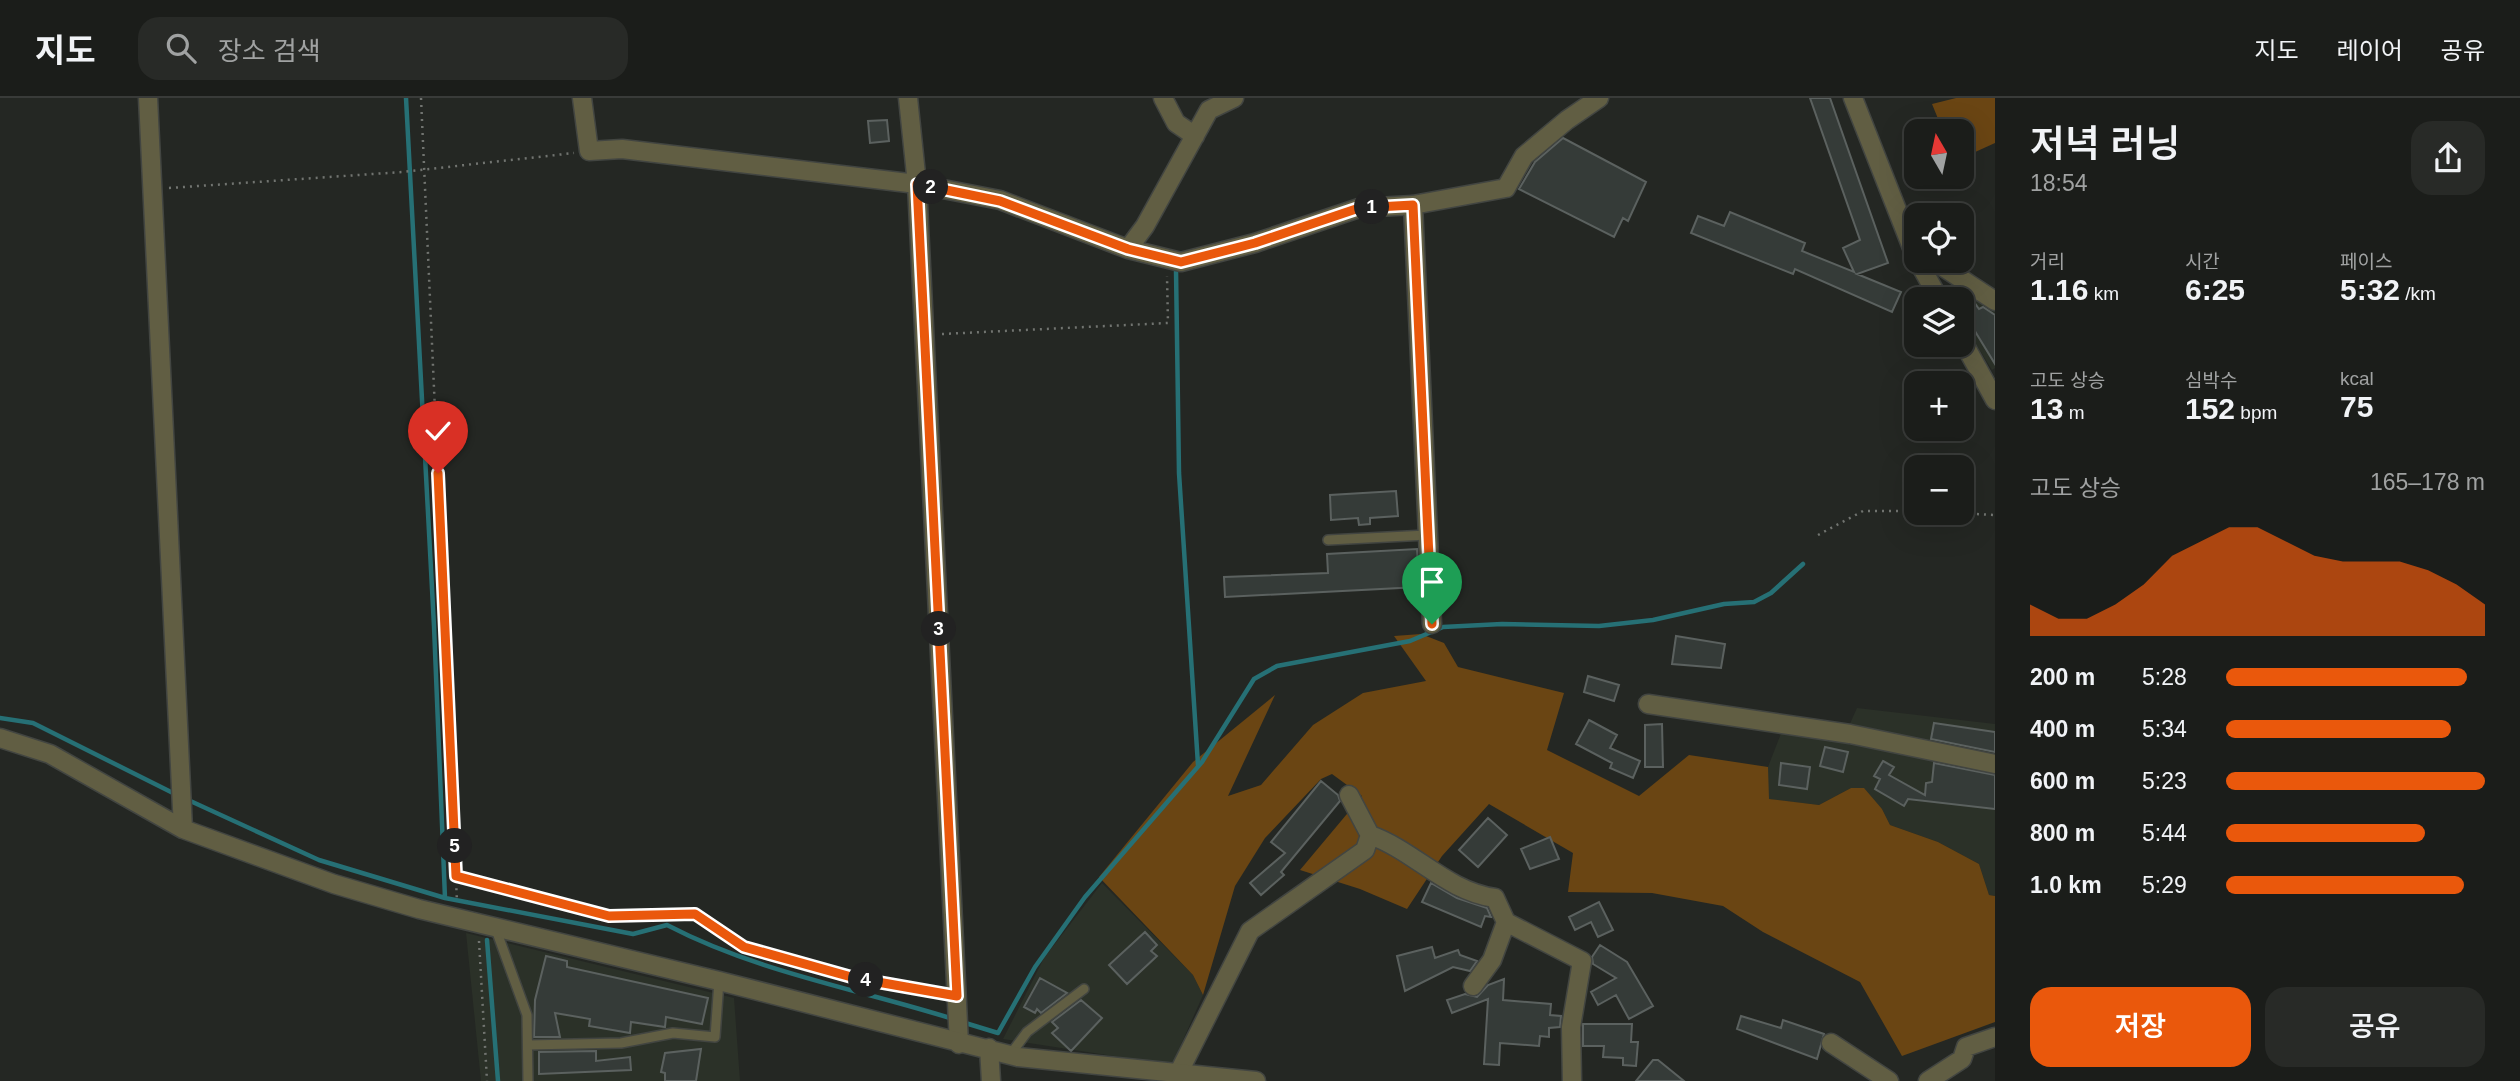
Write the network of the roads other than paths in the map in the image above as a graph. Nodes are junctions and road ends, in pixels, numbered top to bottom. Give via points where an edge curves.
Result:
1 (148, 98) edge
2 (582, 98) edge
3 (908, 98) edge
4 (1163, 98) edge
5 (1234, 98) edge
6 (1599, 98) edge
7 (1853, 98) edge
8 (1195, 136) junction
9 (917, 184) junction
10 (1413, 205) junction
11 (1904, 226) edge
12 (1128, 249) junction
13 (1952, 273) edge
14 (1995, 301) edge
15 (1971, 357) edge
16 (1995, 400) edge
17 (1427, 535) junction
18 (1328, 540) dead end
19 (1432, 624) dead end
20 (1648, 704) dead end
21 (0, 738) edge
22 (1995, 764) edge
23 (1349, 795) dead end
24 (183, 821) junction
25 (1370, 835) junction
26 (1506, 922) junction
27 (486, 925) junction
28 (719, 981) junction
29 (1473, 986) dead end
30 (1084, 989) dead end
31 (958, 1020) junction
32 (1995, 1037) edge
33 (1831, 1043) dead end
34 (528, 1045) junction
35 (989, 1048) junction
36 (1010, 1055) junction
37 (1178, 1074) junction
38 (528, 1081) edge
39 (991, 1081) edge
40 (1256, 1081) edge
41 (1572, 1081) edge
42 (1889, 1081) edge
43 (1928, 1081) edge

1 - 24 street
2 - 9 street via 589,151 622,149
3 - 9 street
4 - 8 street via 1176,123
5 - 8 street via 1209,110
6 - 10 street via 1524,156 1506,187
7 - 11 street
8 - 12 street
9 - 12 street via 1000,201
9 - 31 street
10 - 12 street via 1359,208 1181,262
10 - 17 street
13 - 14 street
15 - 16 street
17 - 18 lane
17 - 19 street
20 - 22 street via 1850,734
21 - 24 street via 50,754
23 - 25 street
24 - 27 street via 334,884
25 - 26 street via 1392,843 1472,895 1495,898
25 - 37 street via 1366,850 1250,931
26 - 29 street via 1492,960
26 - 41 street via 1582,961 1571,1027
27 - 28 street
27 - 34 lane via 527,1015
28 - 31 street
28 - 34 lane via 715,1037 674,1033 621,1043
30 - 36 lane via 1027,1031
31 - 35 street
32 - 43 street via 1966,1047 1962,1059
33 - 42 street
34 - 38 lane
35 - 36 street
35 - 39 street
36 - 37 street
37 - 40 street

